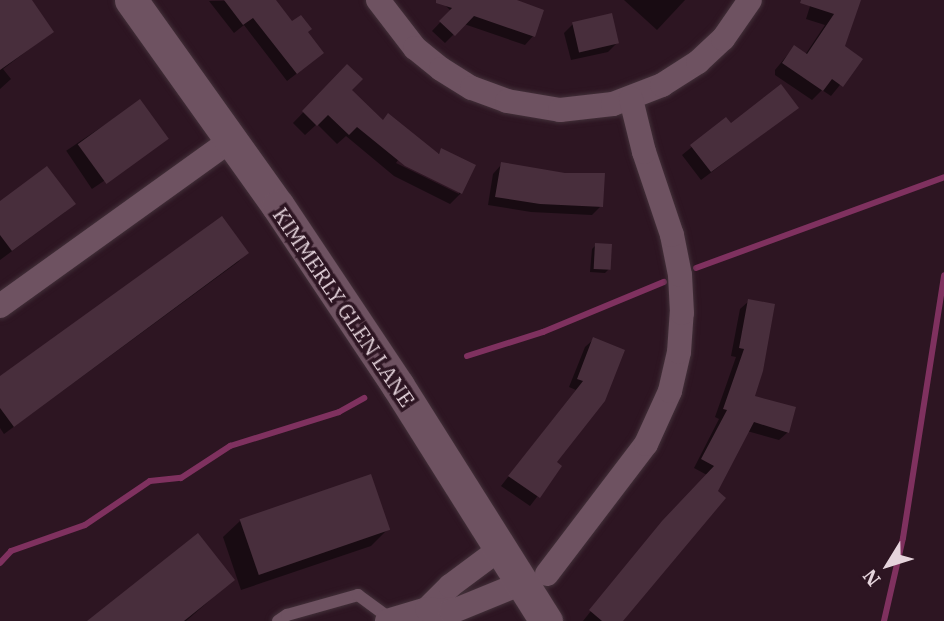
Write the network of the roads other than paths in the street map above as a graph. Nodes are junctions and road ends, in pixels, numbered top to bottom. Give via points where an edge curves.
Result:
1 (131, 0) edge
2 (378, 0) edge
3 (750, 0) edge
4 (631, 99) junction
5 (230, 140) junction
6 (0, 306) edge
7 (501, 548) junction
8 (535, 578) junction
9 (427, 609) junction
10 (390, 620) edge
11 (278, 621) edge
12 (546, 621) edge

1 - 5 street, KIMMERLY GLEN LANE
2 - 4 street via 415,48 441,69 495,97 560,110
3 - 4 street via 723,38 698,62
4 - 8 street via 680,275 679,352 670,391 646,444
5 - 6 street
5 - 7 street, KIMMERLY GLEN LANE via 398,386
7 - 8 street, KIMMERLY GLEN LANE
7 - 9 street
8 - 9 street via 451,612
8 - 12 street, KIMMERLY GLEN LANE
9 - 10 street
10 - 11 lane via 358,595

